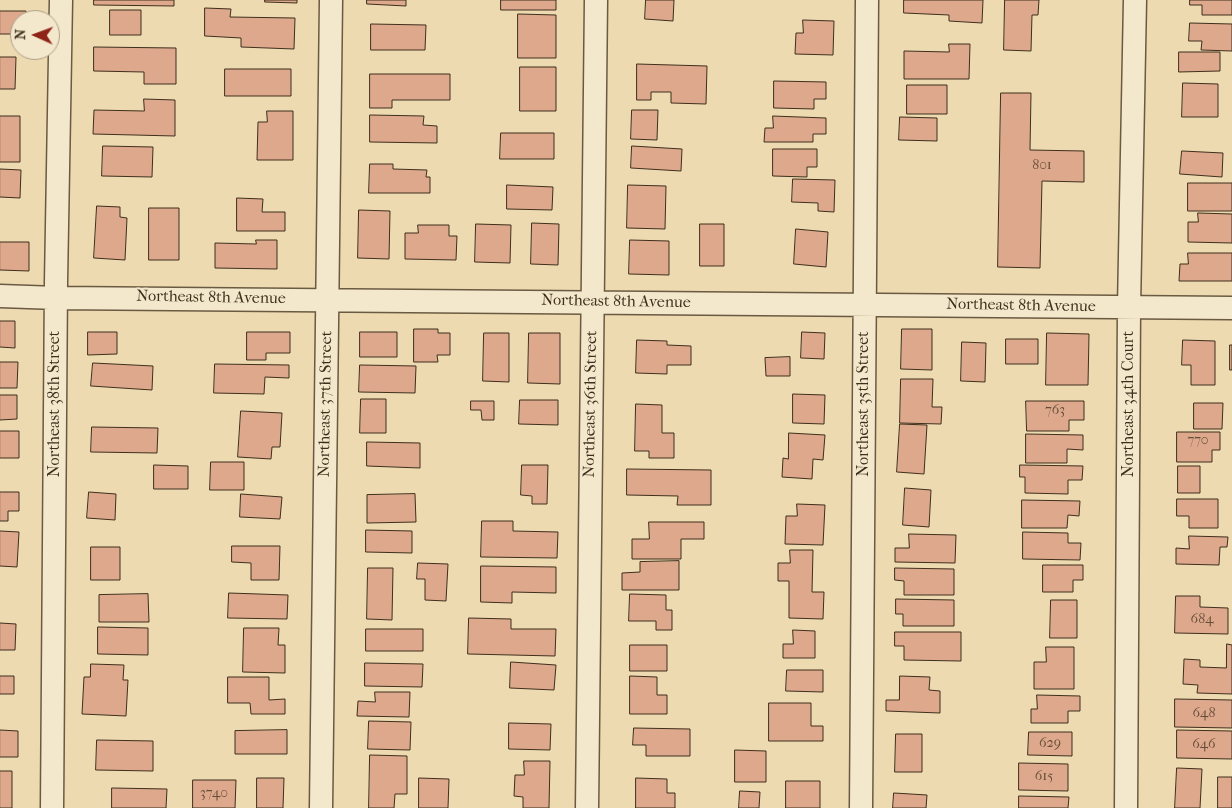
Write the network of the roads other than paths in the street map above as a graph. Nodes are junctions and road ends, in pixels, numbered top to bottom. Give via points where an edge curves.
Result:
1 (61, 0) edge
2 (331, 0) edge
3 (596, 0) edge
4 (867, 0) edge
5 (1135, 0) edge
6 (0, 296) edge
7 (57, 298) junction
8 (327, 299) junction
9 (593, 302) junction
10 (865, 304) junction
11 (1129, 307) junction
12 (1232, 308) edge
13 (52, 808) edge
14 (321, 808) edge
15 (586, 808) edge
16 (860, 808) edge
17 (1126, 808) edge

1 - 7 street, Northeast 38th Street
2 - 8 street, Northeast 37th Street
3 - 9 street, Northeast 36th Street
4 - 10 street, Northeast 35th Street
5 - 11 street, Northeast 34th Court
6 - 7 street, Northeast 8th Avenue
7 - 8 street, Northeast 8th Avenue
7 - 13 street, Northeast 38th Street
8 - 9 street, Northeast 8th Avenue
8 - 14 street, Northeast 37th Street
9 - 10 street, Northeast 8th Avenue
9 - 15 street, Northeast 36th Street
10 - 11 street, Northeast 8th Avenue
10 - 16 street, Northeast 35th Street
11 - 12 street, Northeast 8th Avenue
11 - 17 street, Northeast 34th Court

